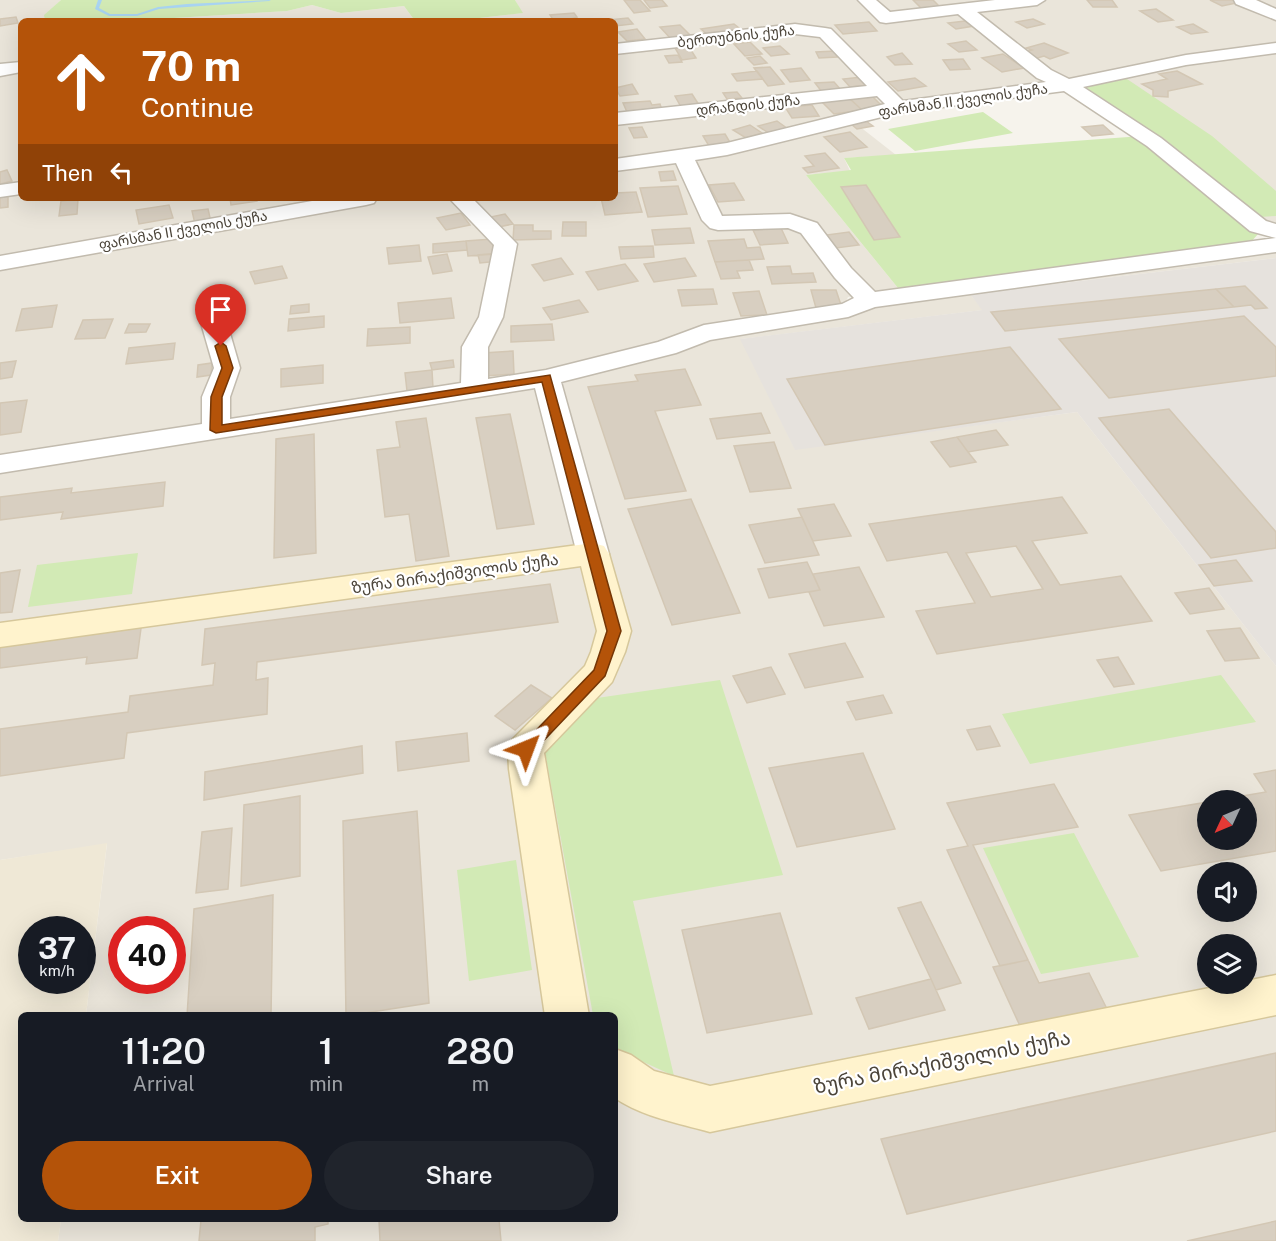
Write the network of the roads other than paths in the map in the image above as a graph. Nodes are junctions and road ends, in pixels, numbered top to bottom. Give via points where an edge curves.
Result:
1 (866, 0) edge
2 (1037, 0) edge
3 (1242, 0) edge
4 (962, 9) junction
5 (1276, 15) edge
6 (1276, 48) edge
7 (618, 49) edge
8 (18, 67) edge
9 (0, 70) edge
10 (1067, 85) junction
11 (880, 90) junction
12 (898, 107) junction
13 (618, 119) edge
14 (683, 156) junction
15 (618, 165) edge
16 (18, 188) edge
17 (0, 190) edge
18 (349, 201) edge
19 (463, 201) edge
20 (1276, 231) edge
21 (1276, 245) edge
22 (0, 263) edge
23 (869, 300) junction
24 (214, 323) dead end
25 (546, 378) junction
26 (474, 389) junction
27 (216, 430) junction
28 (0, 464) edge
29 (593, 554) junction
30 (0, 635) edge
31 (1276, 995) edge
32 (566, 1012) edge
33 (618, 1073) edge

1 - 4 street via 886,18
2 - 4 street
3 - 5 street
4 - 10 street via 1044,74
6 - 10 street, ფარსმან II ქველის ქუჩა via 1186,60
7 - 11 street, ბერთუბნის ქუჩა via 812,30 825,33
8 - 9 street
10 - 12 street, ფარსმან II ქველის ქუჩა
10 - 20 street via 1154,142 1258,226
11 - 12 street, ბერთუბნის ქუჩა
11 - 13 street, დრანდის ქუჩა
12 - 14 street, ფარსმან II ქველის ქუჩა
14 - 15 street, ფარსმან II ქველის ქუჩა
14 - 23 street via 713,220 800,223 809,228
16 - 17 street
18 - 22 street, ფარსმან II ქველის ქუჩა
19 - 26 street via 506,244 491,317 475,347
21 - 23 street
23 - 25 street via 848,310 704,333 667,348
24 - 27 street via 227,368 216,397
25 - 26 street
25 - 29 street
26 - 27 street
27 - 28 street
29 - 30 street, ზურა მირაქიშვილის ქუჩა
29 - 32 street via 614,631 608,652 600,673 526,749
31 - 33 street, ზურა მირაქიშვილის ქუჩა via 710,1109 645,1091

